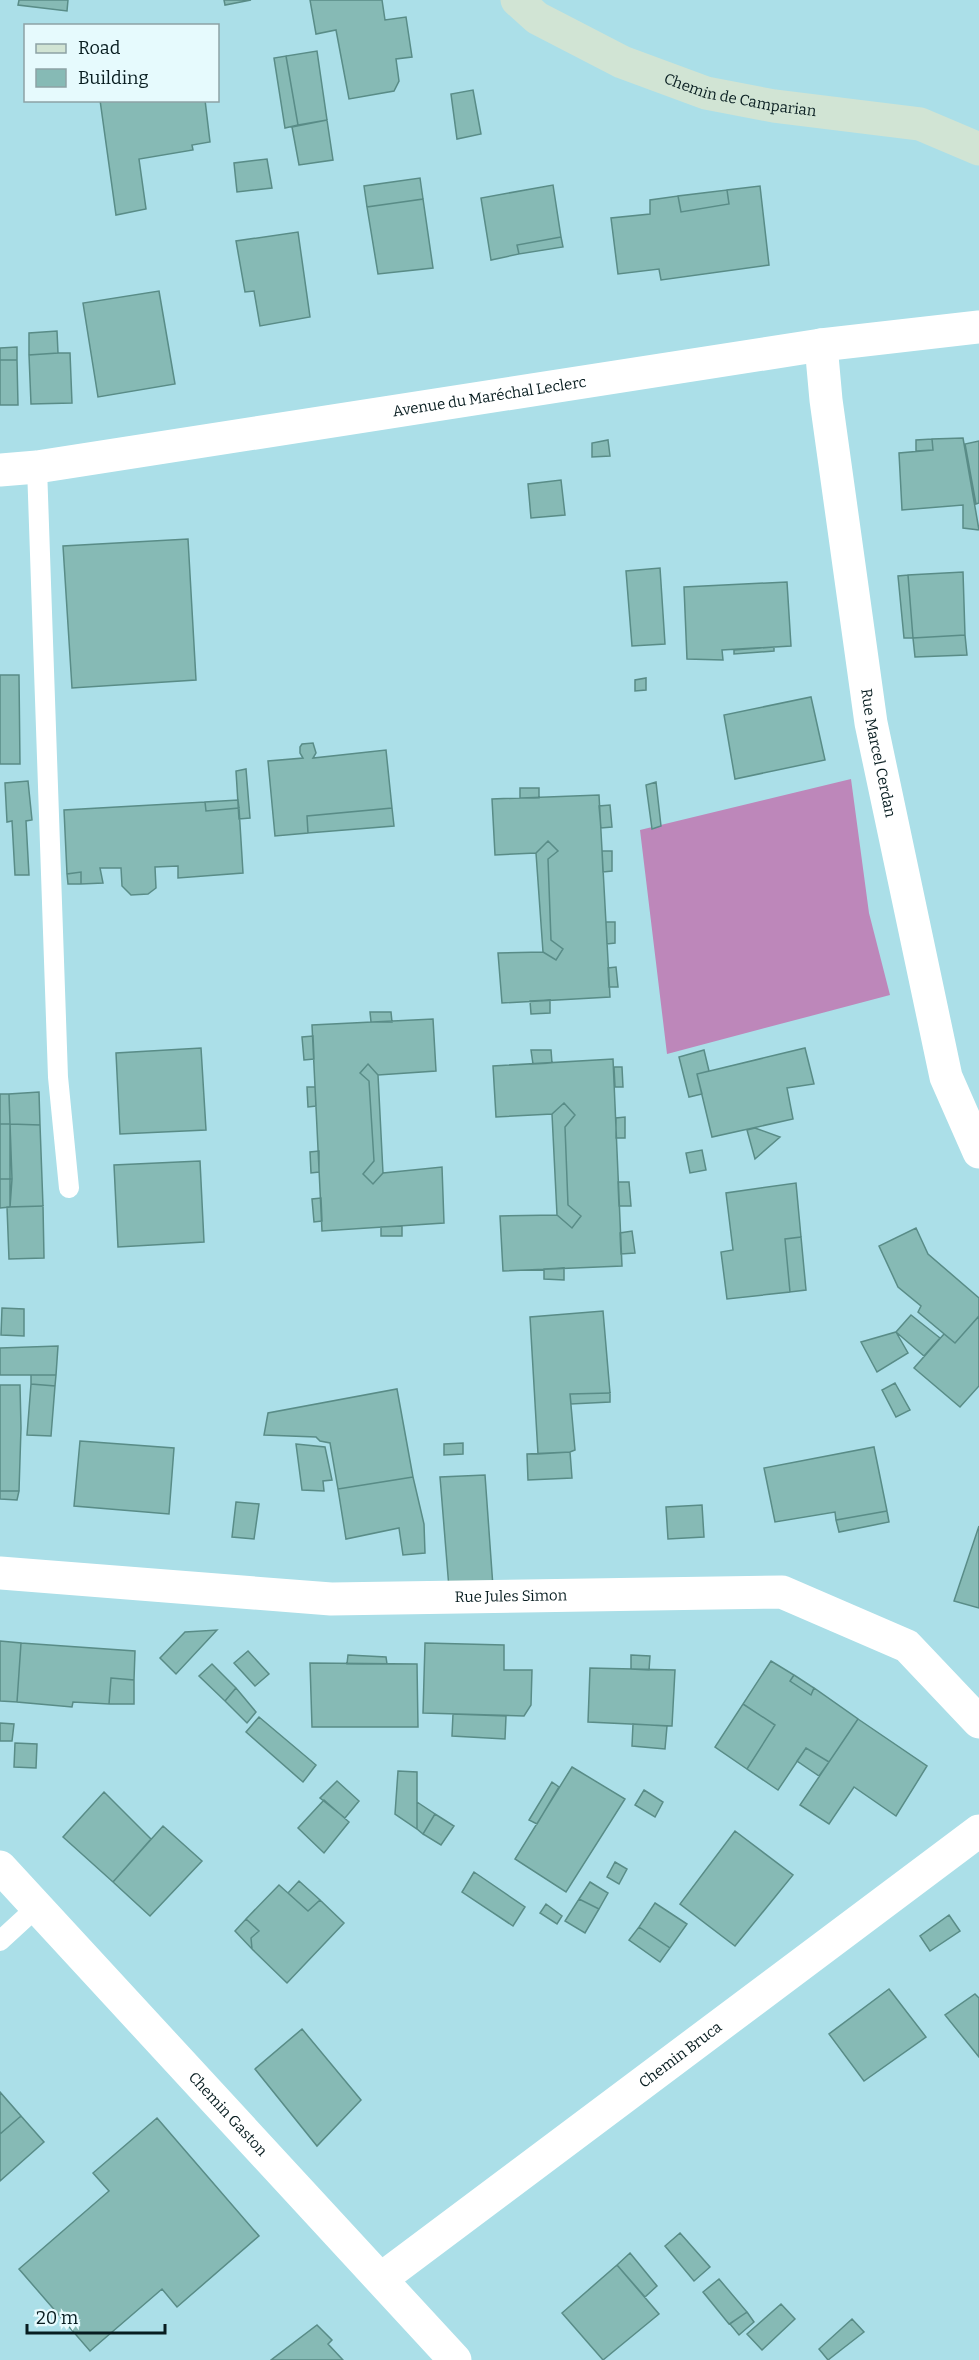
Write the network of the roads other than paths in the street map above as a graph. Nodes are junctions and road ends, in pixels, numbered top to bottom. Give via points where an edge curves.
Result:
1 (517, 0) edge
2 (979, 149) edge
3 (979, 327) edge
4 (821, 345) junction
5 (37, 467) junction
6 (0, 470) edge
7 (979, 1152) edge
8 (69, 1188) dead end
9 (0, 1573) edge
10 (979, 1722) edge
11 (979, 1831) edge
12 (0, 1867) edge
13 (37, 1907) junction
14 (0, 1941) edge
15 (381, 2279) junction
16 (455, 2360) edge

1 - 2 main road, Chemin de Camparian via 537,18 622,62 706,93 774,106 920,124
3 - 4 street, Avenue du Maréchal Leclerc
4 - 5 street, Avenue du Maréchal Leclerc
4 - 7 street, Rue Marcel Cerdan via 871,723 946,1077
5 - 6 street, Avenue du Maréchal Leclerc
5 - 8 lane via 58,1077
9 - 10 street, Rue Jules Simon via 331,1599 782,1592 907,1646
11 - 15 street, Chemin Bruca
12 - 13 street, Chemin Gaston
13 - 14 lane
13 - 15 street, Chemin Gaston
15 - 16 street, Chemin Gaston

